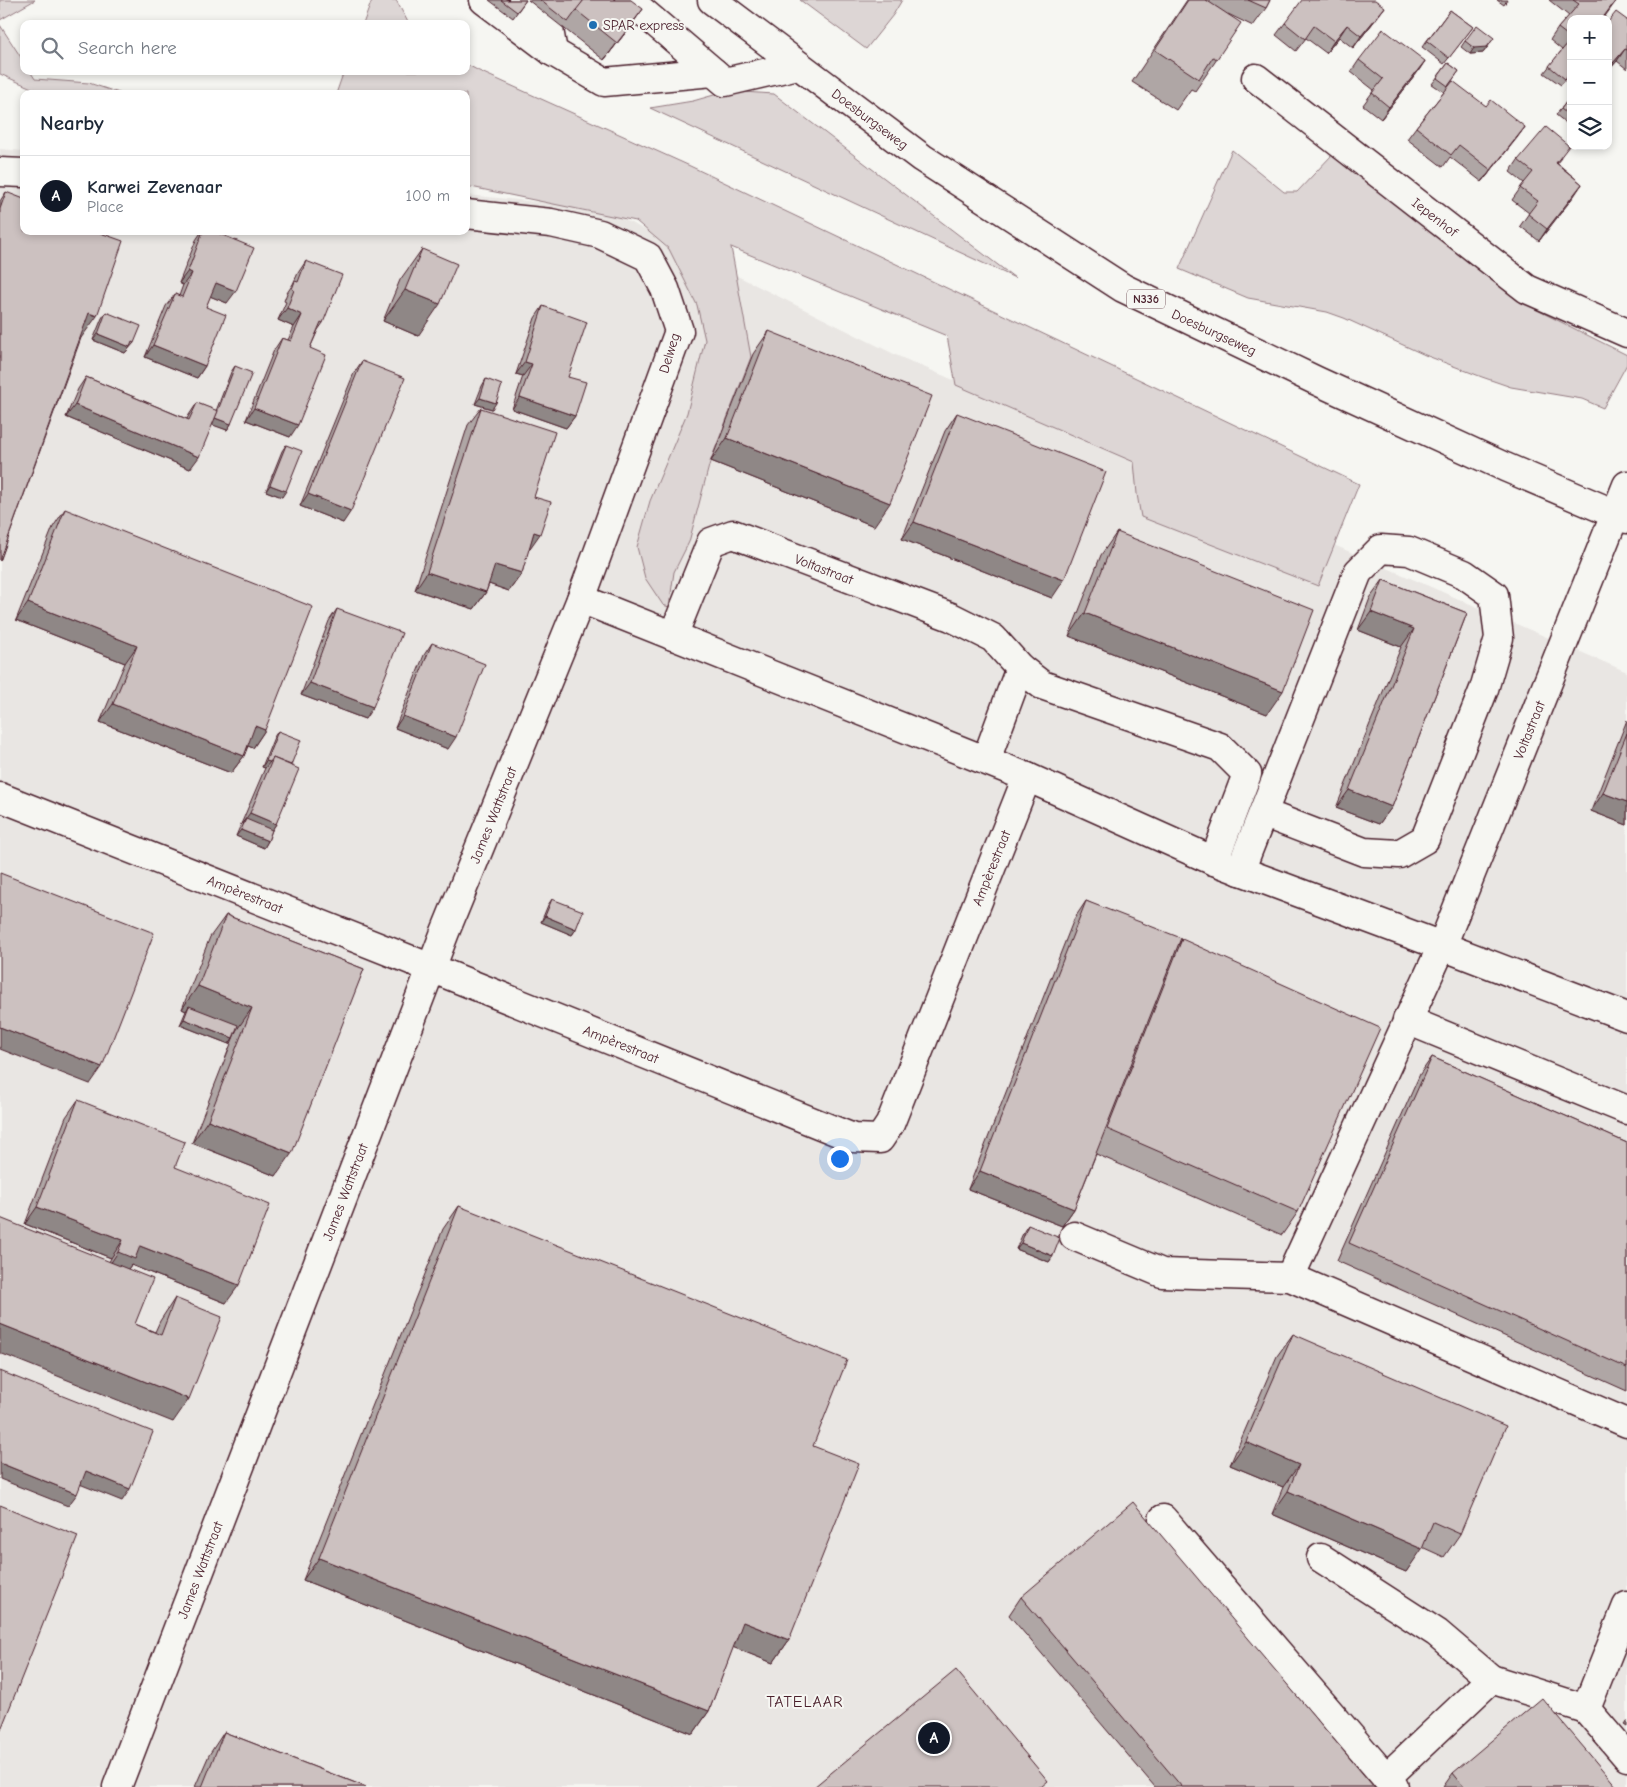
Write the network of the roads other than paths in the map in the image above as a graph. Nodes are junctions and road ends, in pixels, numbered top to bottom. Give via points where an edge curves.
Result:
1 (484, 0) edge
2 (523, 0) edge
3 (629, 0) edge
4 (712, 0) edge
5 (553, 52) junction
6 (798, 65) junction
7 (713, 72) junction
8 (1256, 78) dead end
9 (0, 172) edge
10 (20, 173) edge
11 (470, 214) edge
12 (1627, 333) edge
13 (1627, 485) edge
14 (1622, 517) edge
15 (581, 600) junction
16 (673, 636) junction
17 (1020, 668) junction
18 (986, 760) junction
19 (1027, 777) junction
20 (0, 797) edge
21 (1263, 813) junction
22 (1214, 861) junction
23 (1240, 871) junction
24 (1442, 946) junction
25 (431, 968) junction
26 (1627, 1017) edge
27 (1407, 1020) junction
28 (1627, 1110) edge
29 (1074, 1236) edge
30 (1290, 1277) junction
31 (1627, 1423) edge
32 (1163, 1519) dead end
33 (1321, 1558) dead end
34 (1627, 1606) edge
35 (1491, 1679) junction
36 (1586, 1709) junction
37 (1627, 1756) edge
38 (1390, 1782) edge
39 (117, 1787) edge

1 - 5 street
2 - 5 street via 547,18
3 - 7 street
4 - 6 street, Doesburgseweg / N336
5 - 7 street via 604,82
6 - 7 street via 725,82
6 - 14 street, Doesburgseweg / N336 via 922,158 1123,288 1308,377
8 - 12 street, Iepenhof via 1527,289
9 - 10 street
11 - 15 street, Delweg via 551,223 600,234 648,257 666,288 679,331
13 - 14 street, Voltastraat
14 - 24 street, Voltastraat
15 - 16 street
15 - 25 street, James Wattstraat
16 - 17 street, Voltastraat via 712,542 733,534 951,617 993,638
16 - 18 street
17 - 18 street
17 - 22 street, Voltastraat via 1042,685 1220,747 1247,774
18 - 19 street
19 - 22 street
19 - 25 street, Ampèrestraat via 890,1124 880,1139 853,1138
20 - 25 street, Ampèrestraat
21 - 21 street via 1358,572 1381,549 1408,551 1464,574 1494,596 1499,638 1484,689 1425,839 1399,854 1364,852
21 - 23 street
22 - 23 street
23 - 24 street
24 - 26 street
24 - 27 street, Voltastraat
25 - 39 street, James Wattstraat
27 - 28 street
27 - 30 street, Voltastraat
29 - 30 street via 1162,1273
30 - 31 street
32 - 38 street
33 - 35 street via 1437,1633
34 - 36 street
35 - 36 street
35 - 38 street
36 - 37 street

